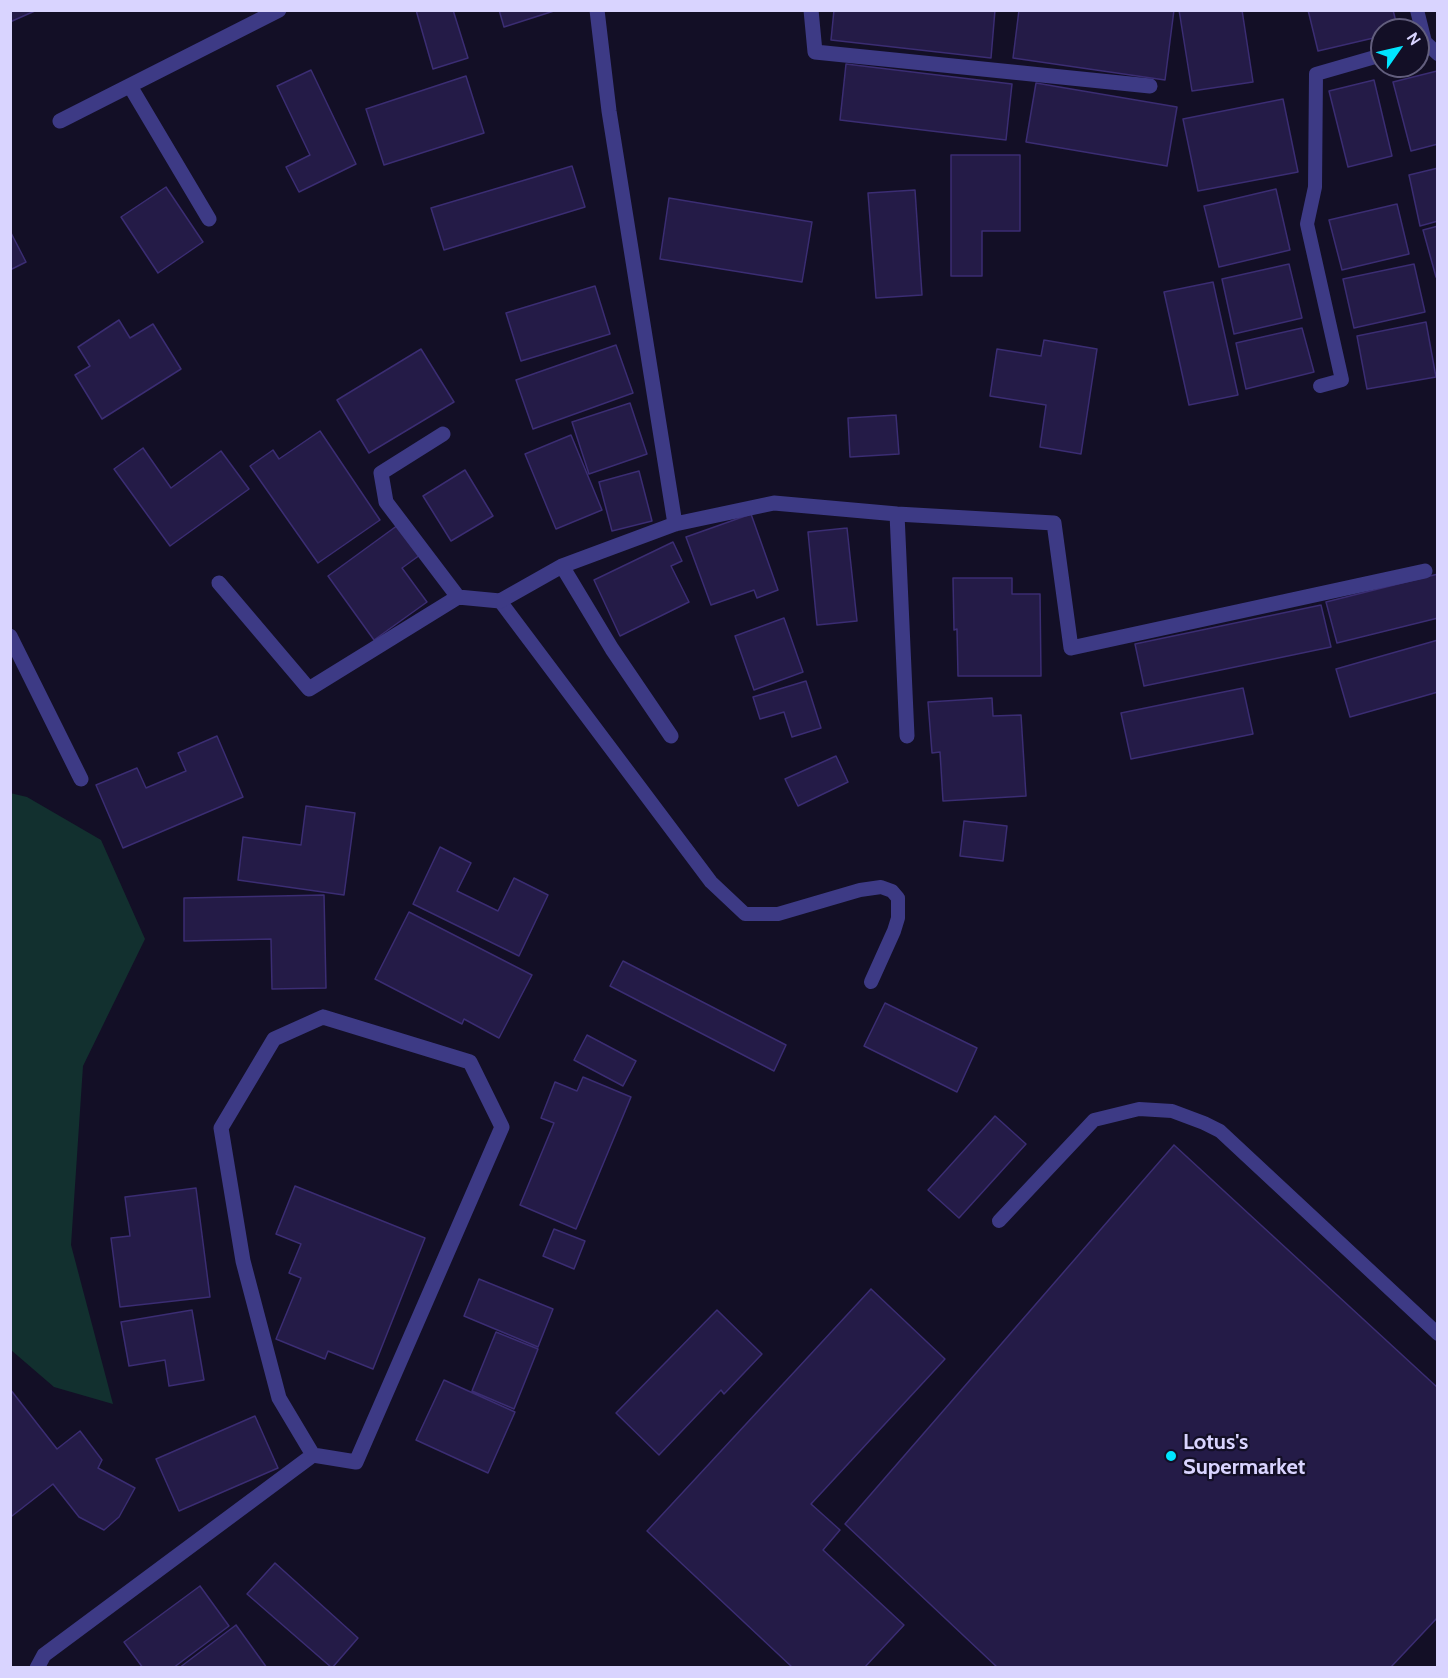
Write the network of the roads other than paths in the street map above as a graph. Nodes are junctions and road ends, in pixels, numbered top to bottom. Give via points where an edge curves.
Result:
1 (279, 10) edge
2 (597, 10) edge
3 (811, 10) edge
4 (1370, 58) edge
5 (130, 86) junction
6 (1150, 86) dead end
7 (60, 121) dead end
8 (209, 219) dead end
9 (1320, 386) dead end
10 (443, 434) dead end
11 (897, 514) junction
12 (675, 524) junction
13 (562, 566) junction
14 (1425, 571) dead end
15 (219, 583) dead end
16 (458, 597) junction
17 (500, 601) junction
18 (10, 636) edge
19 (671, 736) dead end
20 (907, 736) dead end
21 (81, 779) dead end
22 (871, 982) dead end
23 (999, 1221) dead end
24 (1437, 1334) edge
25 (313, 1455) junction
26 (37, 1668) edge

1 - 5 street
2 - 12 street via 609,111
3 - 6 street via 815,52
4 - 9 lane via 1316,74 1315,186 1307,224 1342,380
5 - 7 street
5 - 8 street
10 - 16 street via 381,473 386,502
11 - 12 street via 774,502
11 - 14 street via 1054,523 1071,648
11 - 20 street
12 - 13 street
13 - 17 street
13 - 19 street via 612,650
15 - 16 street via 309,689
16 - 17 street
17 - 22 lane via 711,882 745,914 778,914 860,890 881,887 892,891 898,898 898,918
18 - 21 street
23 - 24 lane via 1094,1120 1139,1109 1172,1111 1220,1131
25 - 25 street via 356,1462 502,1127 470,1062 323,1017 274,1039 221,1128 243,1261 279,1398
25 - 26 street via 44,1655

